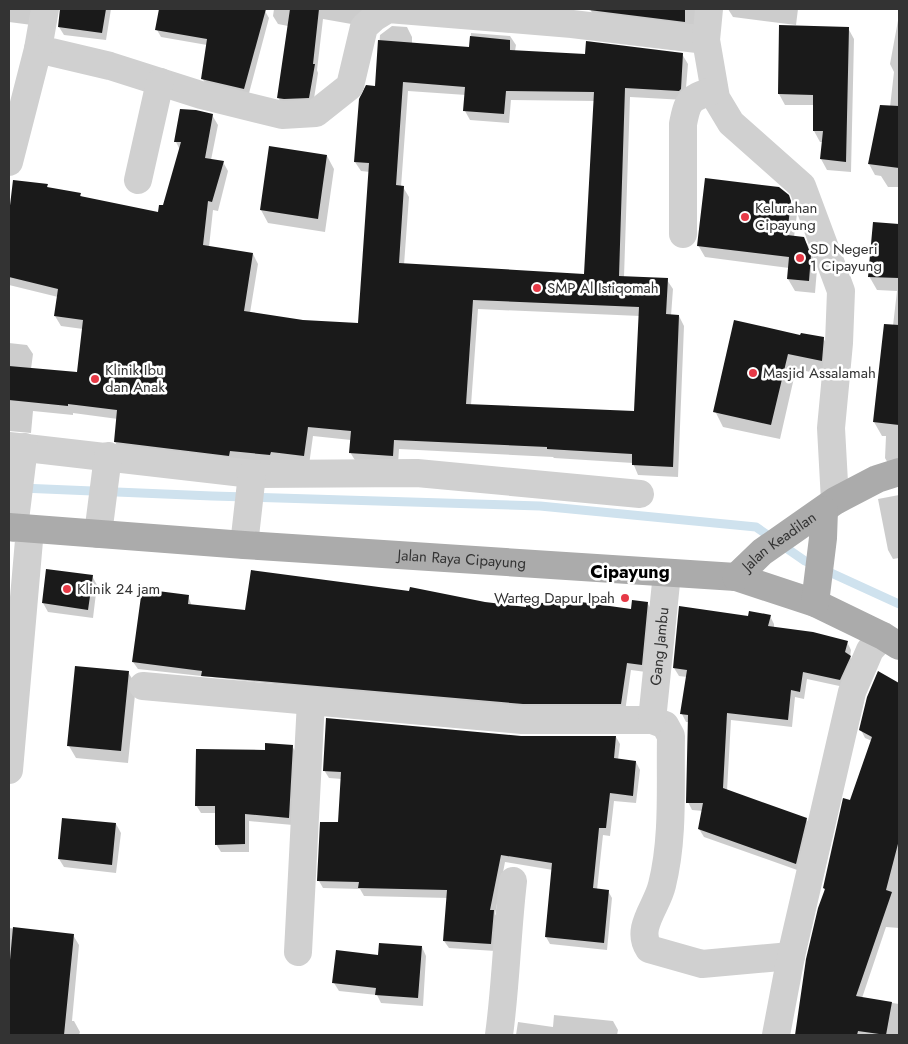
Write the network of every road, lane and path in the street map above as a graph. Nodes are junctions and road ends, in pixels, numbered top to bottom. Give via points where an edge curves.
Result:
1 (45, 9) edge
2 (709, 9) edge
3 (425, 10) edge
4 (573, 17) edge
5 (706, 40) junction
6 (38, 49) junction
7 (160, 82) junction
8 (714, 90) junction
9 (9, 162) edge
10 (138, 180) dead end
11 (683, 234) dead end
12 (18, 451) edge
13 (107, 462) junction
14 (899, 472) edge
15 (252, 481) junction
16 (640, 494) dead end
17 (830, 505) junction
18 (18, 523) edge
19 (245, 533) junction
20 (98, 534) junction
21 (667, 573) junction
22 (736, 576) junction
23 (817, 591) junction
24 (891, 641) edge
25 (143, 686) dead end
26 (311, 702) junction
27 (652, 720) junction
28 (9, 770) edge
29 (513, 881) dead end
30 (298, 952) dead end
31 (791, 956) junction
32 (499, 1035) edge
33 (776, 1035) edge

1 - 6 street
2 - 5 street
3 - 4 street
3 - 7 street via 388,9 364,27 350,86 316,113 282,116
4 - 5 street
5 - 8 street
6 - 7 street
6 - 9 street
7 - 10 street
8 - 11 street via 693,98 686,106 683,124
8 - 17 street via 731,123 802,186 841,291
12 - 13 street
12 - 18 street
13 - 15 street
13 - 20 street
14 - 17 main road, Jalan Keadilan via 877,479
15 - 16 street via 417,473
15 - 19 street
17 - 22 main road, Jalan Keadilan via 762,552
17 - 23 main road, Jalan Keadilan
18 - 20 main road, Jalan Raya Cipayung
18 - 28 street
19 - 20 main road, Jalan Raya Cipayung
19 - 21 main road, Jalan Raya Cipayung
21 - 22 main road, Jalan Raya Cipayung
21 - 27 street, Gang Jambu
22 - 23 main road, Jalan Raya Cipayung
23 - 24 main road, Jalan Raya Cipayung
24 - 31 street via 870,650 852,692
25 - 26 street
26 - 27 street via 522,720
26 - 30 street
27 - 31 street via 665,725 671,736 669,854 662,887 644,930 644,941 649,949 702,964
29 - 32 street
31 - 33 street

